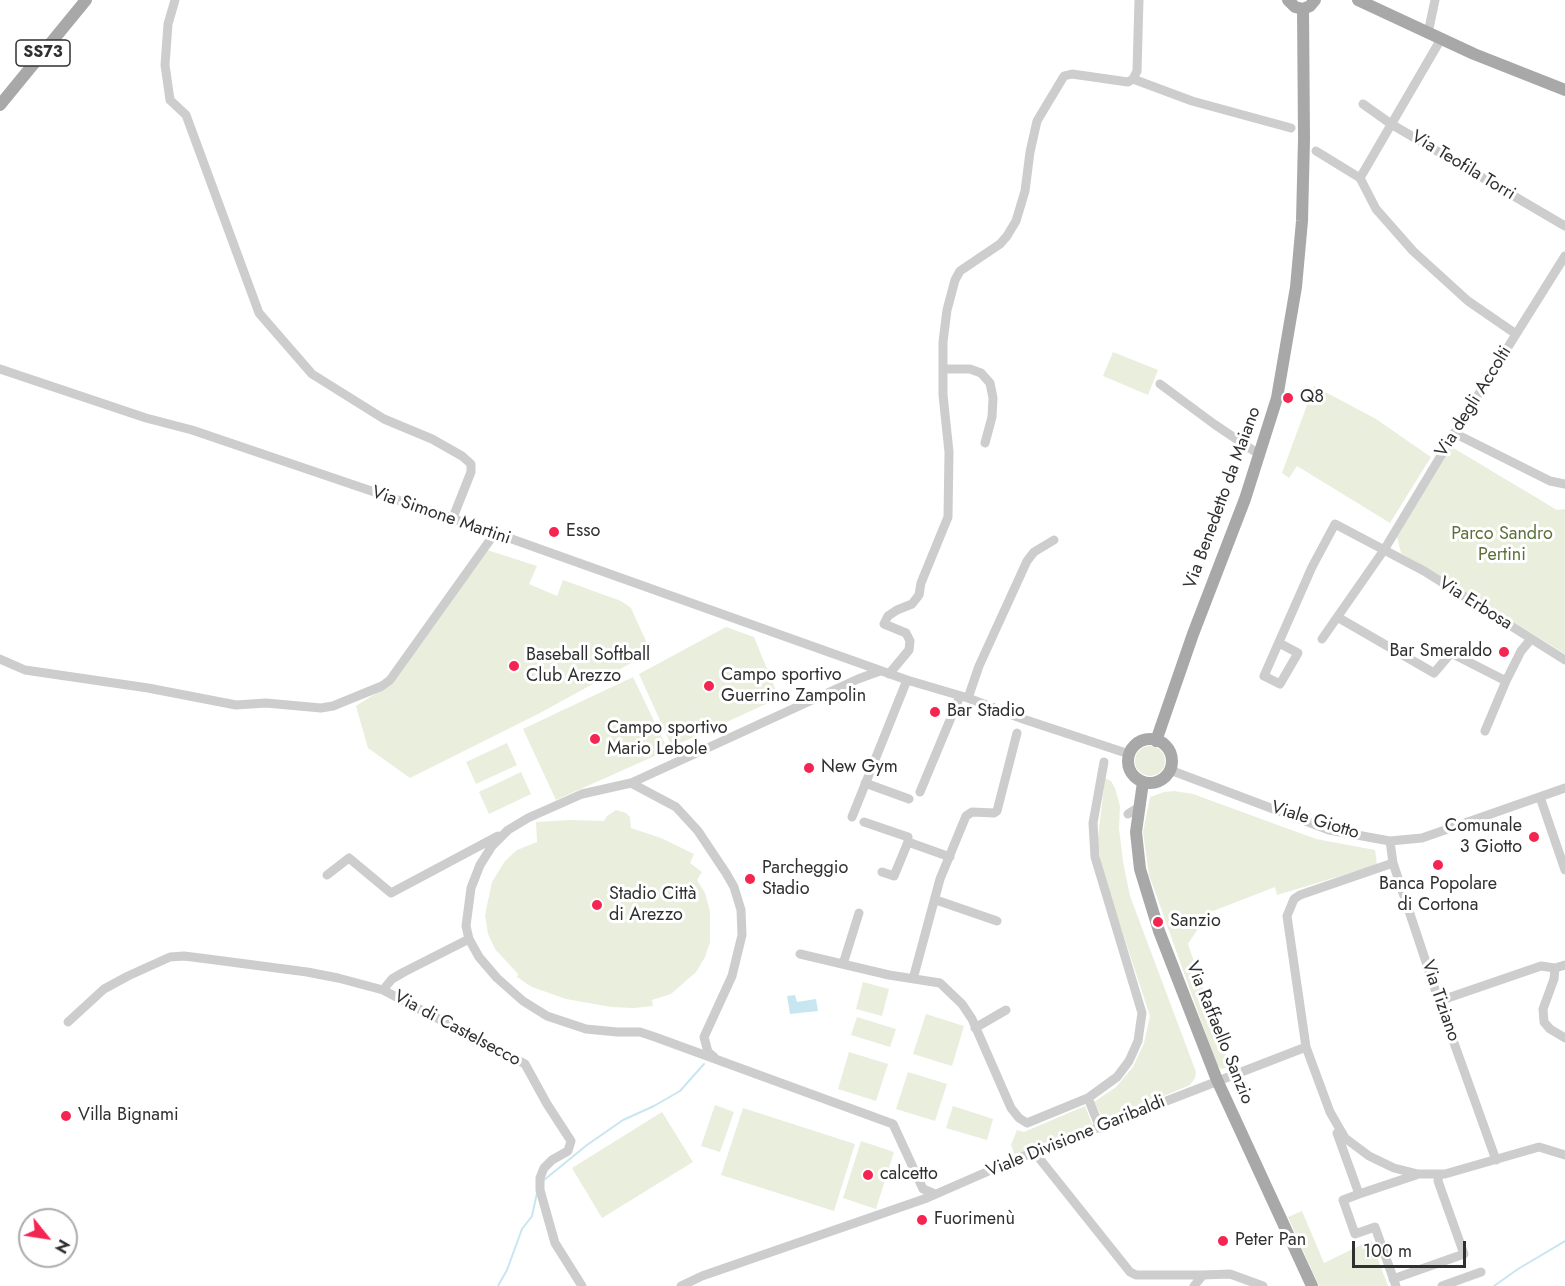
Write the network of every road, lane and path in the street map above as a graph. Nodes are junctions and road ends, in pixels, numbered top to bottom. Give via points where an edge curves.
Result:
1 (86, 0) edge
2 (175, 0) edge
3 (1139, 0) edge
4 (1288, 0) edge
5 (1315, 0) edge
6 (1358, 0) edge
7 (1436, 0) edge
8 (1303, 9) junction
9 (1428, 33) junction
10 (1441, 39) junction
11 (1133, 79) junction
12 (1565, 90) edge
13 (1362, 104) dead end
14 (0, 105) edge
15 (1391, 124) junction
16 (1291, 128) dead end
17 (1316, 151) dead end
18 (1360, 178) junction
19 (1565, 226) edge
20 (1565, 256) edge
21 (1516, 334) junction
22 (0, 369) edge
23 (943, 369) junction
24 (1160, 384) dead end
25 (1454, 433) junction
26 (985, 443) dead end
27 (1260, 455) junction
28 (1565, 484) edge
29 (452, 520) junction
30 (495, 533) junction
31 (1054, 540) dead end
32 (1384, 550) junction
33 (1339, 618) junction
34 (1322, 639) dead end
35 (1531, 639) junction
36 (1279, 644) dead end
37 (0, 659) edge
38 (1565, 660) edge
39 (885, 673) junction
40 (906, 680) junction
41 (1506, 681) junction
42 (964, 697) junction
43 (1485, 731) dead end
44 (1017, 734) dead end
45 (1156, 741) junction
46 (1129, 753) junction
47 (1104, 762) dead end
48 (1170, 770) junction
49 (1143, 782) junction
50 (631, 783) junction
51 (865, 783) junction
52 (1565, 788) edge
53 (920, 792) dead end
54 (1540, 797) junction
55 (909, 799) dead end
56 (852, 818) dead end
57 (864, 822) dead end
58 (508, 830) junction
59 (1390, 840) junction
60 (908, 842) junction
61 (950, 857) junction
62 (1393, 863) junction
63 (1564, 867) edge
64 (882, 872) dead end
65 (327, 875) dead end
66 (936, 900) junction
67 (859, 913) dead end
68 (997, 921) dead end
69 (469, 939) junction
70 (800, 954) dead end
71 (843, 963) junction
72 (1560, 967) edge
73 (913, 979) junction
74 (383, 990) junction
75 (1439, 1001) junction
76 (1006, 1010) dead end
77 (68, 1022) dead end
78 (975, 1028) junction
79 (1565, 1038) edge
80 (1306, 1047) junction
81 (721, 1062) junction
82 (1217, 1080) junction
83 (1088, 1098) junction
84 (1330, 1112) junction
85 (1100, 1128) junction
86 (1035, 1153) junction
87 (1565, 1155) edge
88 (1496, 1160) junction
89 (1418, 1174) junction
90 (1439, 1174) junction
91 (928, 1194) junction
92 (1359, 1194) junction
93 (1481, 1272) dead end
94 (1203, 1275) junction
95 (1395, 1283) edge
96 (582, 1286) edge
97 (681, 1286) edge
98 (1194, 1286) edge
99 (1263, 1286) edge
100 (1312, 1286) edge
101 (1442, 1286) edge

1 - 14 main road, SS73
2 - 29 street via 168,24 165,65 170,99 186,116 259,313 312,374 384,419 432,439 471,464
3 - 11 street via 1137,71
4 - 8 main road
5 - 8 main road
6 - 9 main road
7 - 9 street
8 - 27 main road, Via Benedetto da Maiano via 1302,221 1296,287 1277,398
9 - 10 main road
10 - 12 main road
10 - 15 street
11 - 16 street via 1192,101
11 - 23 street via 1128,82 1064,76 1037,121 1016,221 1000,244 960,271 955,280 944,331
13 - 15 street, Via Teofila Torri
15 - 18 street
15 - 19 street, Via Teofila Torri
17 - 18 street
18 - 21 street via 1376,209 1413,251 1468,301
20 - 21 street, Via degli Accolti
21 - 25 street, Via degli Accolti
22 - 29 street, Via Simone Martini
23 - 26 street via 970,369 981,373 990,383 992,417
23 - 39 street via 949,452 948,517 919,595 912,604 888,616 884,624 906,633 910,641 909,650
24 - 27 street
25 - 28 street via 1550,481
25 - 32 street, Via degli Accolti
27 - 45 main road, Via Benedetto da Maiano
29 - 30 street, Via Simone Martini
30 - 37 street via 390,680 333,706 236,705 25,670
30 - 39 street, Via Simone Martini
31 - 42 street via 1027,561
32 - 33 street, Via degli Accolti
32 - 35 street, Via Erbosa
32 - 36 street, Via Erbosa via 1335,524 1311,567
33 - 34 street, Via degli Accolti
33 - 41 street via 1434,673 1451,653
35 - 38 street, Via Erbosa
35 - 41 street
39 - 40 street
39 - 50 street via 858,679
40 - 42 street
40 - 51 street
41 - 43 street
42 - 46 street
42 - 53 street
44 - 61 street via 997,811 966,816
45 - 46 main road via 1143,741
45 - 48 main road via 1170,753
46 - 49 main road via 1129,768
47 - 83 street via 1094,823 1095,857 1142,1013 1138,1041 1129,1061 1118,1077
48 - 49 main road via 1162,780
48 - 59 street, Viale Giotto via 1329,830
49 - 82 main road, Via Raffaello Sanzio via 1134,811 1140,869 1159,931
50 - 58 street via 582,794
50 - 81 street via 676,807 698,831 734,887 741,910 742,935 732,976 704,1037 708,1052
51 - 55 street
51 - 56 street
52 - 54 street, Viale Giotto
54 - 59 street, Viale Giotto via 1422,838
54 - 63 street
57 - 60 street via 908,837
58 - 65 street via 392,893 349,858
58 - 69 street via 492,846 471,888 466,918
59 - 62 street, Via Tiziano
60 - 61 street
60 - 64 street via 894,876
61 - 66 street
62 - 75 street, Via Tiziano
62 - 80 street via 1300,895 1289,907 1287,916
66 - 68 street
66 - 73 street
67 - 71 street
69 - 74 street, Via di Castelsecco via 392,979
69 - 81 street via 497,978 547,1016 586,1029 640,1032
70 - 71 street
71 - 73 street
72 - 75 street via 1542,966
72 - 79 street via 1543,1009 1544,1022
73 - 78 street via 940,983 962,1005
74 - 77 street, Via di Castelsecco via 307,972 208,958 170,957 104,989
74 - 96 street, Via di Castelsecco via 525,1064 571,1141 568,1151 544,1168 540,1190 555,1243
75 - 88 street, Via Tiziano
76 - 78 street
78 - 83 street via 1011,1108 1027,1123
80 - 82 street, Viale Divisione Garibaldi
80 - 84 street
81 - 91 street via 893,1124
82 - 85 street, Viale Divisione Garibaldi
82 - 100 main road, Via Raffaello Sanzio
83 - 85 street
84 - 89 street via 1345,1138 1369,1156
84 - 92 street
85 - 86 street, Viale Divisione Garibaldi
86 - 91 street, Viale Divisione Garibaldi
86 - 94 street via 1125,1267 1136,1275
87 - 88 street via 1539,1147
88 - 90 street
89 - 90 street
89 - 92 street
90 - 95 street via 1438,1181 1464,1254
91 - 97 street via 914,1203
92 - 95 street via 1343,1200 1355,1234 1375,1227
93 - 101 street
94 - 98 street
94 - 99 street via 1230,1274

